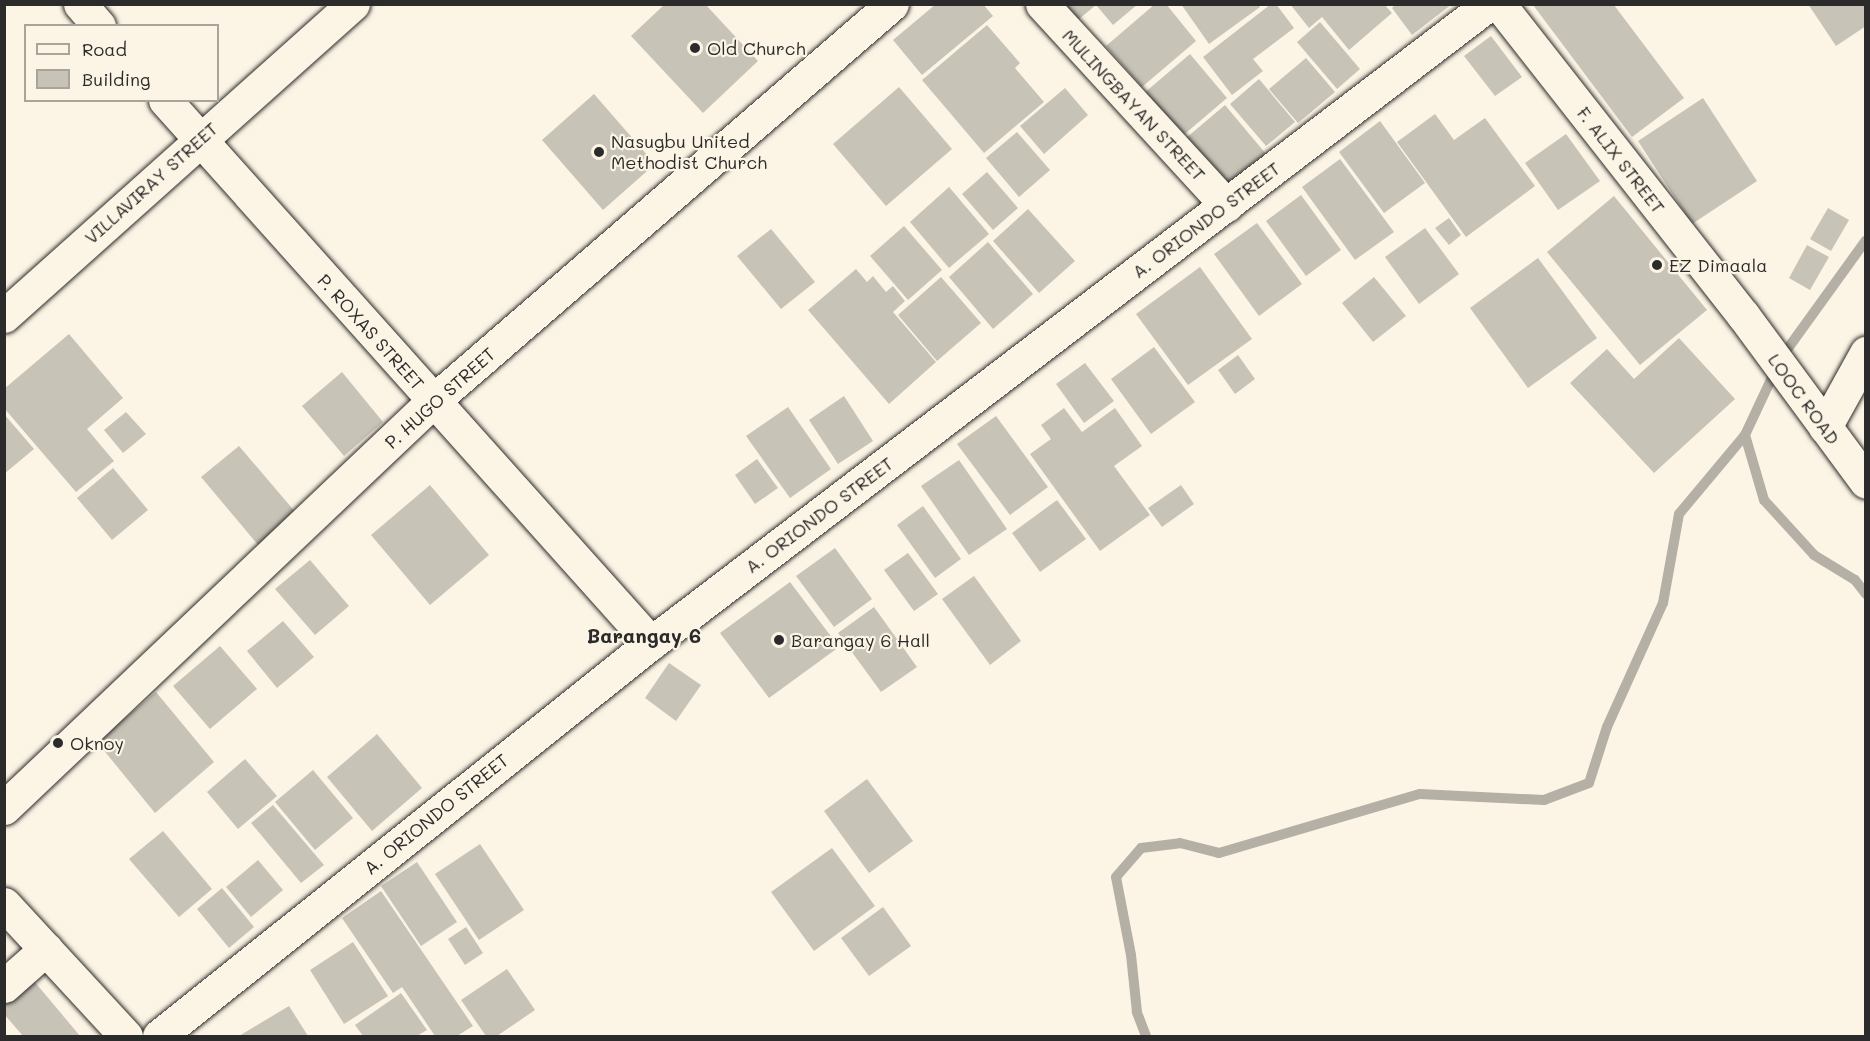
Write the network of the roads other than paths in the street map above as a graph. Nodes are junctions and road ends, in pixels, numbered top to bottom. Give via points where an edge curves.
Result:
1 (80, 4) edge
2 (353, 4) edge
3 (892, 4) edge
4 (1042, 4) edge
5 (1489, 4) edge
6 (1499, 4) edge
7 (97, 24) edge
8 (167, 102) edge
9 (198, 139) junction
10 (1226, 205) junction
11 (1743, 315) joint
12 (4, 316) edge
13 (1866, 353) edge
14 (432, 402) junction
15 (1825, 427) junction
16 (1866, 482) edge
17 (651, 643) junction
18 (4, 808) edge
19 (4, 904) edge
20 (45, 949) junction
21 (4, 986) edge
22 (126, 1036) edge
23 (159, 1036) edge

1 - 7 street
2 - 9 street, VILLAVIRAY STREET
3 - 14 street, P. HUGO STREET
4 - 10 street, MULINGBAYAN STREET
5 - 10 street, A. ORIONDO STREET
6 - 11 street, F. ALIX STREET
8 - 9 street, P. ROXAS STREET
9 - 12 street, VILLAVIRAY STREET
9 - 14 street, P. ROXAS STREET
10 - 17 street, A. ORIONDO STREET
11 - 15 street, LOOC ROAD
13 - 15 street
14 - 17 street, P. ROXAS STREET
14 - 18 street, P. HUGO STREET
15 - 16 street, LOOC ROAD
17 - 23 street, A. ORIONDO STREET
19 - 20 street
20 - 21 street
20 - 22 street

